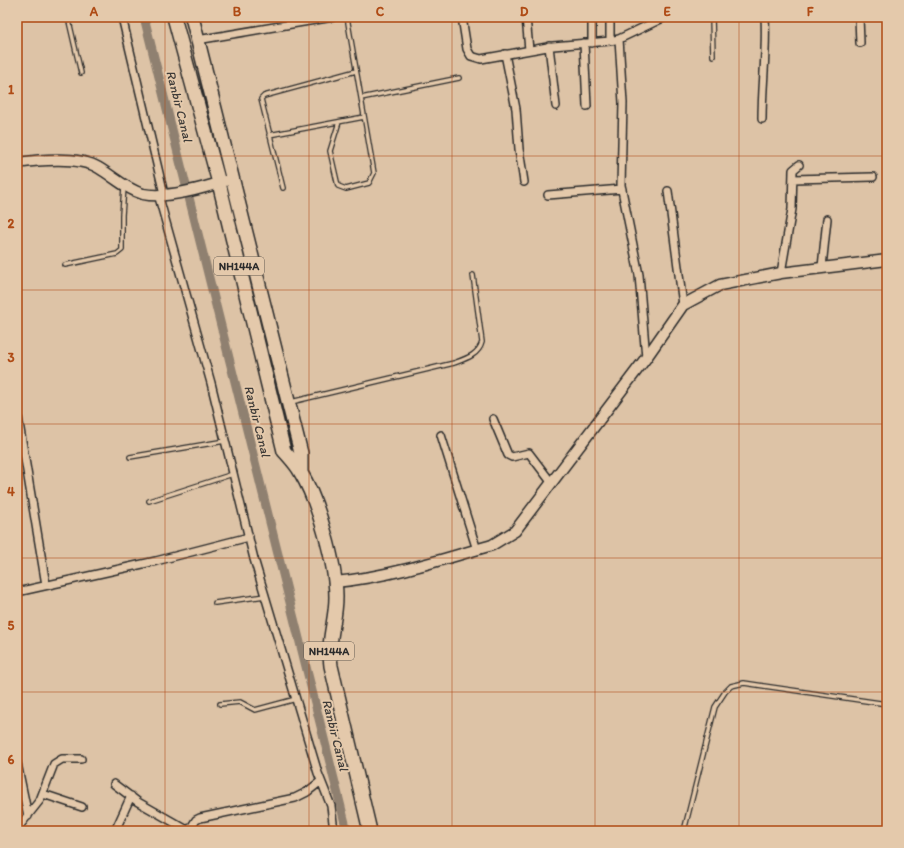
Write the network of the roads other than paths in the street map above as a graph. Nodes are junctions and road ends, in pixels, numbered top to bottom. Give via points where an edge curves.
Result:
1 (68, 17) edge
2 (122, 17) edge
3 (174, 17) edge
4 (192, 17) edge
5 (333, 17) edge
6 (347, 17) edge
7 (462, 17) edge
8 (526, 17) edge
9 (592, 17) edge
10 (610, 17) edge
11 (665, 17) edge
12 (712, 17) edge
13 (765, 17) edge
14 (859, 17) edge
15 (620, 39) junction
16 (197, 40) junction
17 (610, 41) junction
18 (584, 43) junction
19 (592, 43) junction
20 (860, 43) dead end
21 (549, 46) junction
22 (529, 50) junction
23 (505, 54) junction
24 (713, 56) dead end
25 (356, 71) junction
26 (81, 73) dead end
27 (459, 78) dead end
28 (361, 98) junction
29 (556, 106) dead end
30 (587, 106) dead end
31 (364, 116) junction
32 (762, 119) dead end
33 (339, 122) junction
34 (269, 135) junction
35 (17, 163) edge
36 (799, 165) dead end
37 (872, 178) dead end
38 (232, 179) junction
39 (793, 179) junction
40 (524, 182) dead end
41 (219, 183) junction
42 (124, 186) junction
43 (283, 188) dead end
44 (622, 189) junction
45 (668, 191) dead end
46 (161, 194) junction
47 (548, 195) dead end
48 (827, 219) dead end
49 (887, 260) edge
50 (65, 265) dead end
51 (822, 268) junction
52 (781, 274) junction
53 (473, 276) dead end
54 (683, 305) junction
55 (646, 358) junction
56 (288, 403) junction
57 (17, 411) edge
58 (492, 419) dead end
59 (441, 435) dead end
60 (225, 441) junction
61 (20, 447) edge
62 (130, 457) dead end
63 (301, 472) junction
64 (233, 474) junction
65 (551, 482) junction
66 (149, 501) dead end
67 (249, 537) junction
68 (477, 550) junction
69 (335, 582) junction
70 (46, 585) junction
71 (17, 592) edge
72 (265, 596) junction
73 (215, 604) dead end
74 (296, 699) junction
75 (220, 704) dead end
76 (887, 704) edge
77 (80, 758) dead end
78 (17, 763) edge
79 (321, 781) junction
80 (114, 784) dead end
81 (44, 794) junction
82 (131, 796) junction
83 (82, 807) dead end
84 (28, 816) junction
85 (20, 830) edge
86 (115, 831) edge
87 (189, 831) edge
88 (334, 831) edge
89 (370, 831) edge
90 (684, 831) edge

1 - 26 lane
2 - 46 street
3 - 41 highway, NH144A
4 - 16 highway
5 - 16 street
6 - 25 lane
7 - 23 street via 467,49 471,56 481,59
8 - 22 street
9 - 19 street
10 - 17 street
11 - 15 street
12 - 24 lane
13 - 32 street
14 - 20 street
15 - 17 street
15 - 44 street via 623,103 620,173
16 - 38 highway, NH144A
17 - 19 street
18 - 19 street
18 - 21 street
18 - 30 street
21 - 22 street
21 - 29 street
22 - 23 street
23 - 40 street via 516,109
25 - 28 lane
25 - 34 lane via 262,97
27 - 28 lane
28 - 31 lane
31 - 33 lane
31 - 33 lane via 373,178 369,183 346,189 340,188 337,184 330,151
33 - 34 lane
34 - 43 lane
35 - 42 street via 71,161 87,164 99,168
36 - 39 street via 793,169
37 - 39 street
38 - 41 street
38 - 56 highway, NH144A
39 - 52 street via 792,209
41 - 46 street
41 - 63 highway, NH144A via 284,451
42 - 46 street via 145,194
42 - 50 lane via 122,250 117,254
44 - 47 street
44 - 55 street via 639,275
45 - 54 street
46 - 60 street
48 - 51 street
49 - 51 street
51 - 52 street
52 - 54 street via 720,285
53 - 56 lane via 482,342 478,351 470,357
54 - 55 street
55 - 65 street
56 - 63 highway, NH144A via 301,453
57 - 61 street
58 - 65 street via 508,455 512,457 529,453
59 - 68 street
60 - 62 lane
60 - 64 street
61 - 70 street
63 - 69 highway, NH144A via 319,514
64 - 66 lane
64 - 67 street
65 - 68 street via 515,531 505,539
67 - 70 street
67 - 72 street
68 - 69 street via 389,573
69 - 89 highway, NH144A via 336,608 329,654
70 - 71 street
72 - 73 lane
72 - 74 street
74 - 75 lane via 255,710 240,702
74 - 79 street
76 - 90 lane via 744,683 731,686 724,692 712,715
77 - 81 street via 62,759 56,763
78 - 84 street
79 - 87 street via 295,798 200,818
79 - 88 street via 331,806
80 - 82 street
81 - 83 street
81 - 84 street
82 - 86 street
82 - 87 street
84 - 85 street

